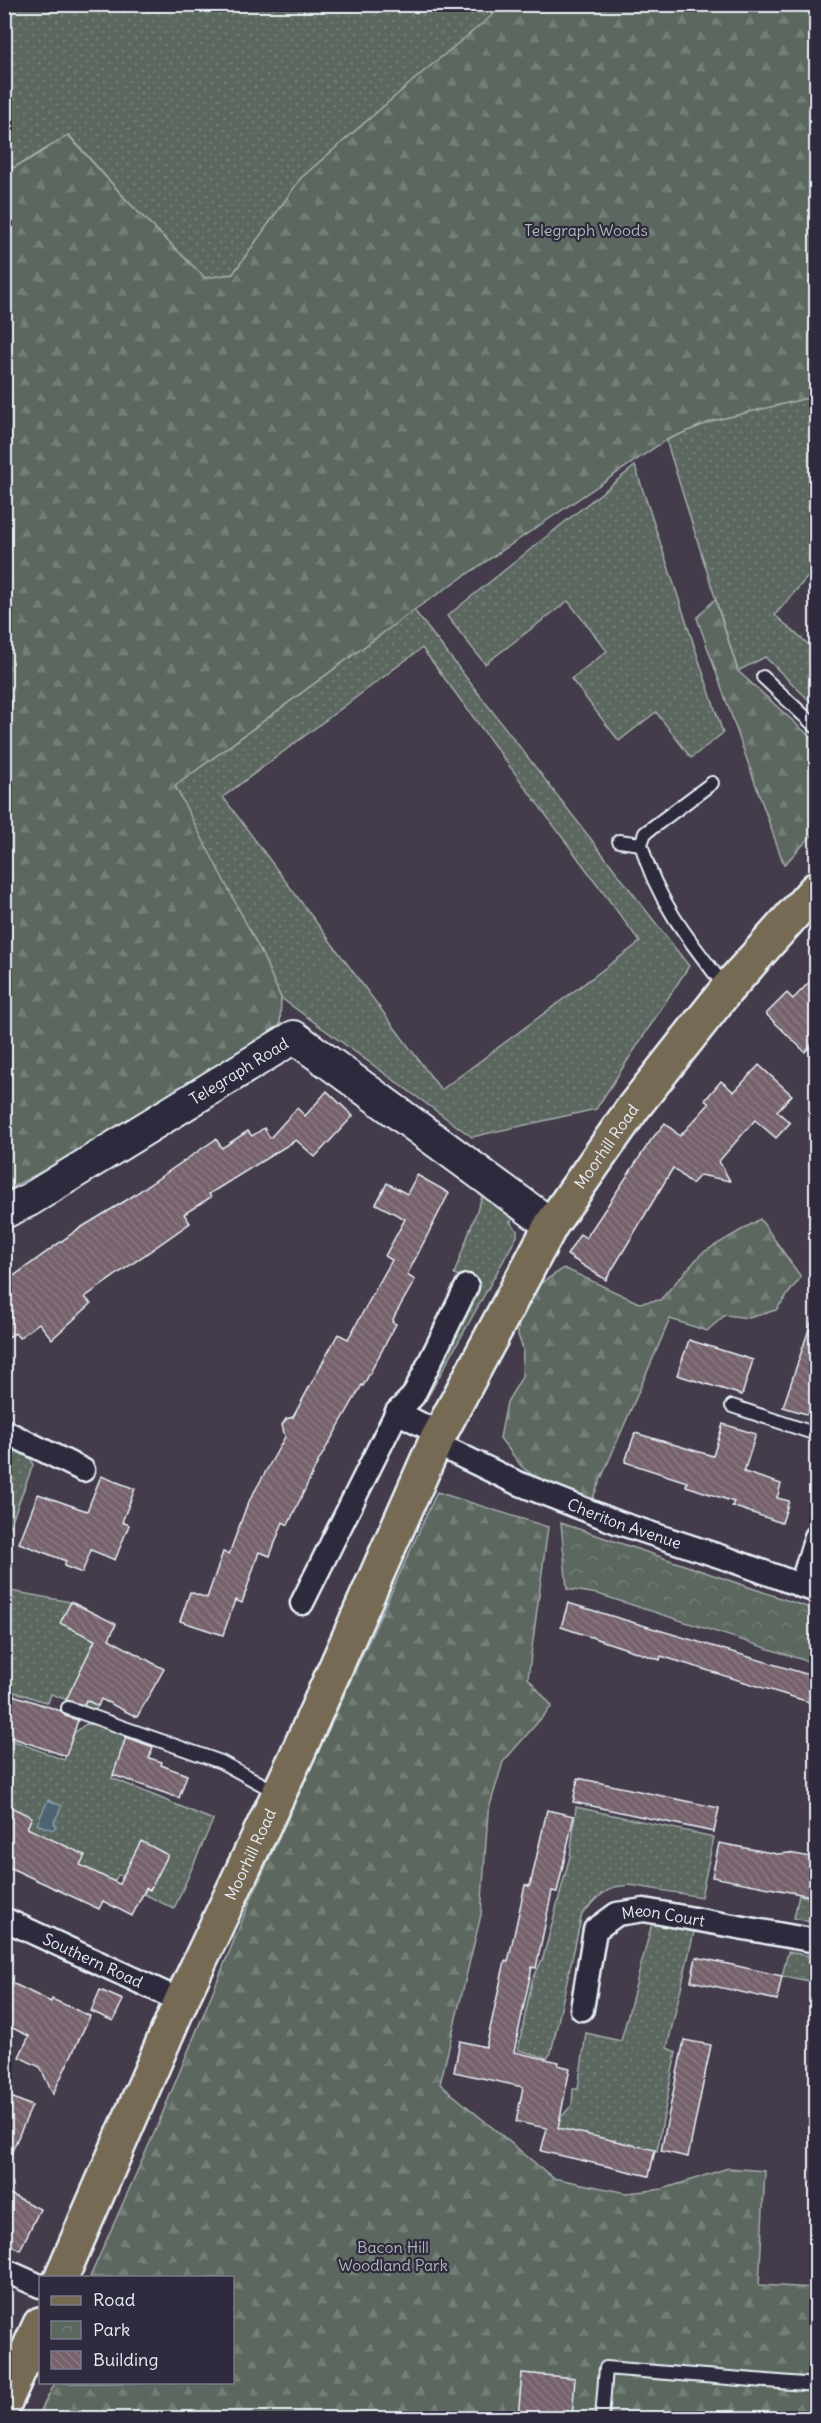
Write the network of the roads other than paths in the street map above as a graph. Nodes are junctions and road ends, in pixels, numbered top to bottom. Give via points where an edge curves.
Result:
1 (763, 677) dead end
2 (816, 727) edge
3 (712, 783) dead end
4 (619, 841) dead end
5 (641, 844) junction
6 (816, 890) edge
7 (727, 989) junction
8 (4, 1212) edge
9 (551, 1225) junction
10 (467, 1286) dead end
11 (732, 1406) dead end
12 (397, 1412) junction
13 (4, 1431) edge
14 (816, 1434) edge
15 (438, 1439) junction
16 (82, 1470) dead end
17 (816, 1537) edge
18 (809, 1589) edge
19 (302, 1603) dead end
20 (68, 1708) dead end
21 (279, 1794) junction
22 (4, 1919) edge
23 (816, 1941) edge
24 (181, 2001) junction
25 (582, 2009) dead end
26 (4, 2270) edge
27 (61, 2276) edge
28 (39, 2286) edge
29 (39, 2326) edge
30 (816, 2385) edge
31 (4, 2404) edge
32 (602, 2418) edge

1 - 2 lane
3 - 5 lane via 645,833
4 - 5 lane
5 - 7 lane via 664,904
6 - 7 main road, Moorhill Road
7 - 9 main road, Moorhill Road via 633,1108
8 - 9 street, Telegraph Road via 294,1038
9 - 15 main road, Moorhill Road
10 - 12 street via 413,1396
11 - 14 lane
12 - 15 street
12 - 19 street
13 - 16 street
15 - 18 street, Cheriton Avenue via 515,1482
15 - 21 main road, Moorhill Road
17 - 18 street
20 - 21 lane via 221,1762
21 - 24 main road, Moorhill Road
22 - 24 street, Southern Road
23 - 25 street, Meon Court via 645,1910 616,1914 595,1930
24 - 27 main road, Moorhill Road
26 - 28 street
29 - 31 main road
30 - 32 lane via 606,2368

